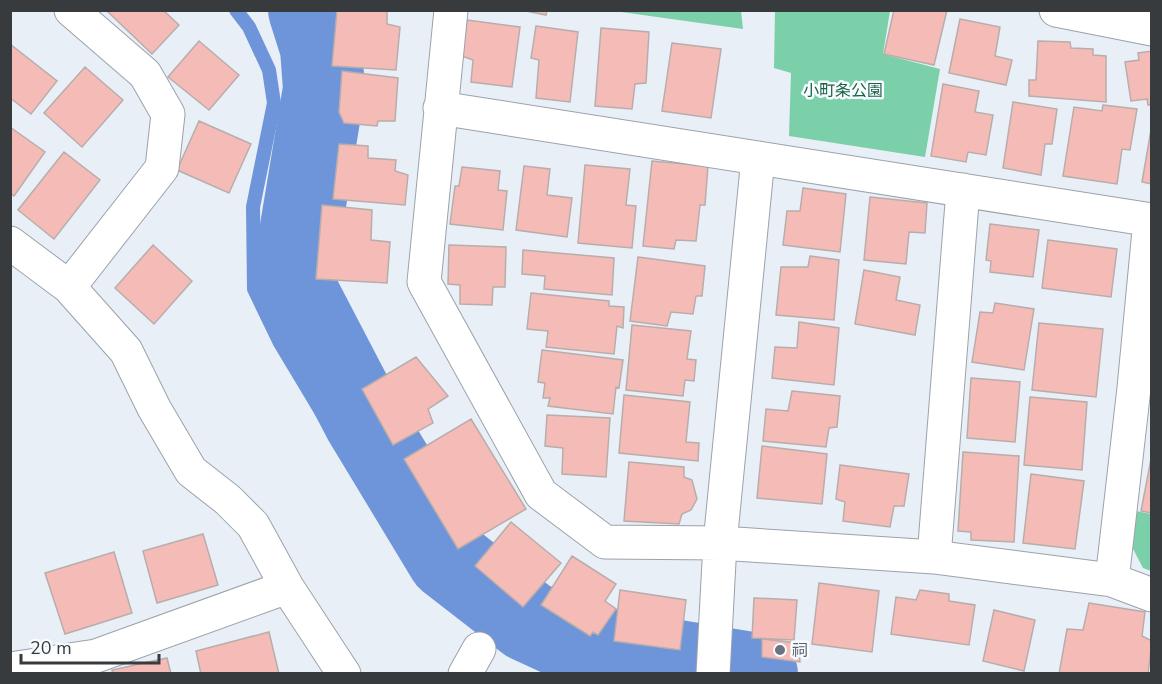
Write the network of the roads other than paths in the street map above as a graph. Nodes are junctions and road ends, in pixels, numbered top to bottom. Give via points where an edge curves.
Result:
1 (71, 10) edge
2 (451, 10) edge
3 (1056, 10) edge
4 (1152, 29) edge
5 (440, 108) junction
6 (758, 158) junction
7 (963, 190) junction
8 (1151, 220) edge
9 (10, 243) edge
10 (69, 287) junction
11 (1143, 390) edge
12 (720, 543) junction
13 (934, 557) junction
14 (1112, 580) junction
15 (287, 587) junction
16 (1152, 594) edge
17 (713, 658) edge
18 (10, 669) edge
19 (344, 674) edge

1 - 10 street via 145,74 168,114 162,168
2 - 5 street
3 - 4 street
5 - 6 street
5 - 12 street via 424,282 541,494 605,542
6 - 7 street
6 - 12 street
7 - 8 street
7 - 13 street
8 - 11 street
9 - 10 street
10 - 15 street via 126,351 191,471 253,525
11 - 14 street
12 - 13 street
12 - 17 street
13 - 14 street
14 - 16 street
15 - 18 street via 96,656
15 - 19 street

